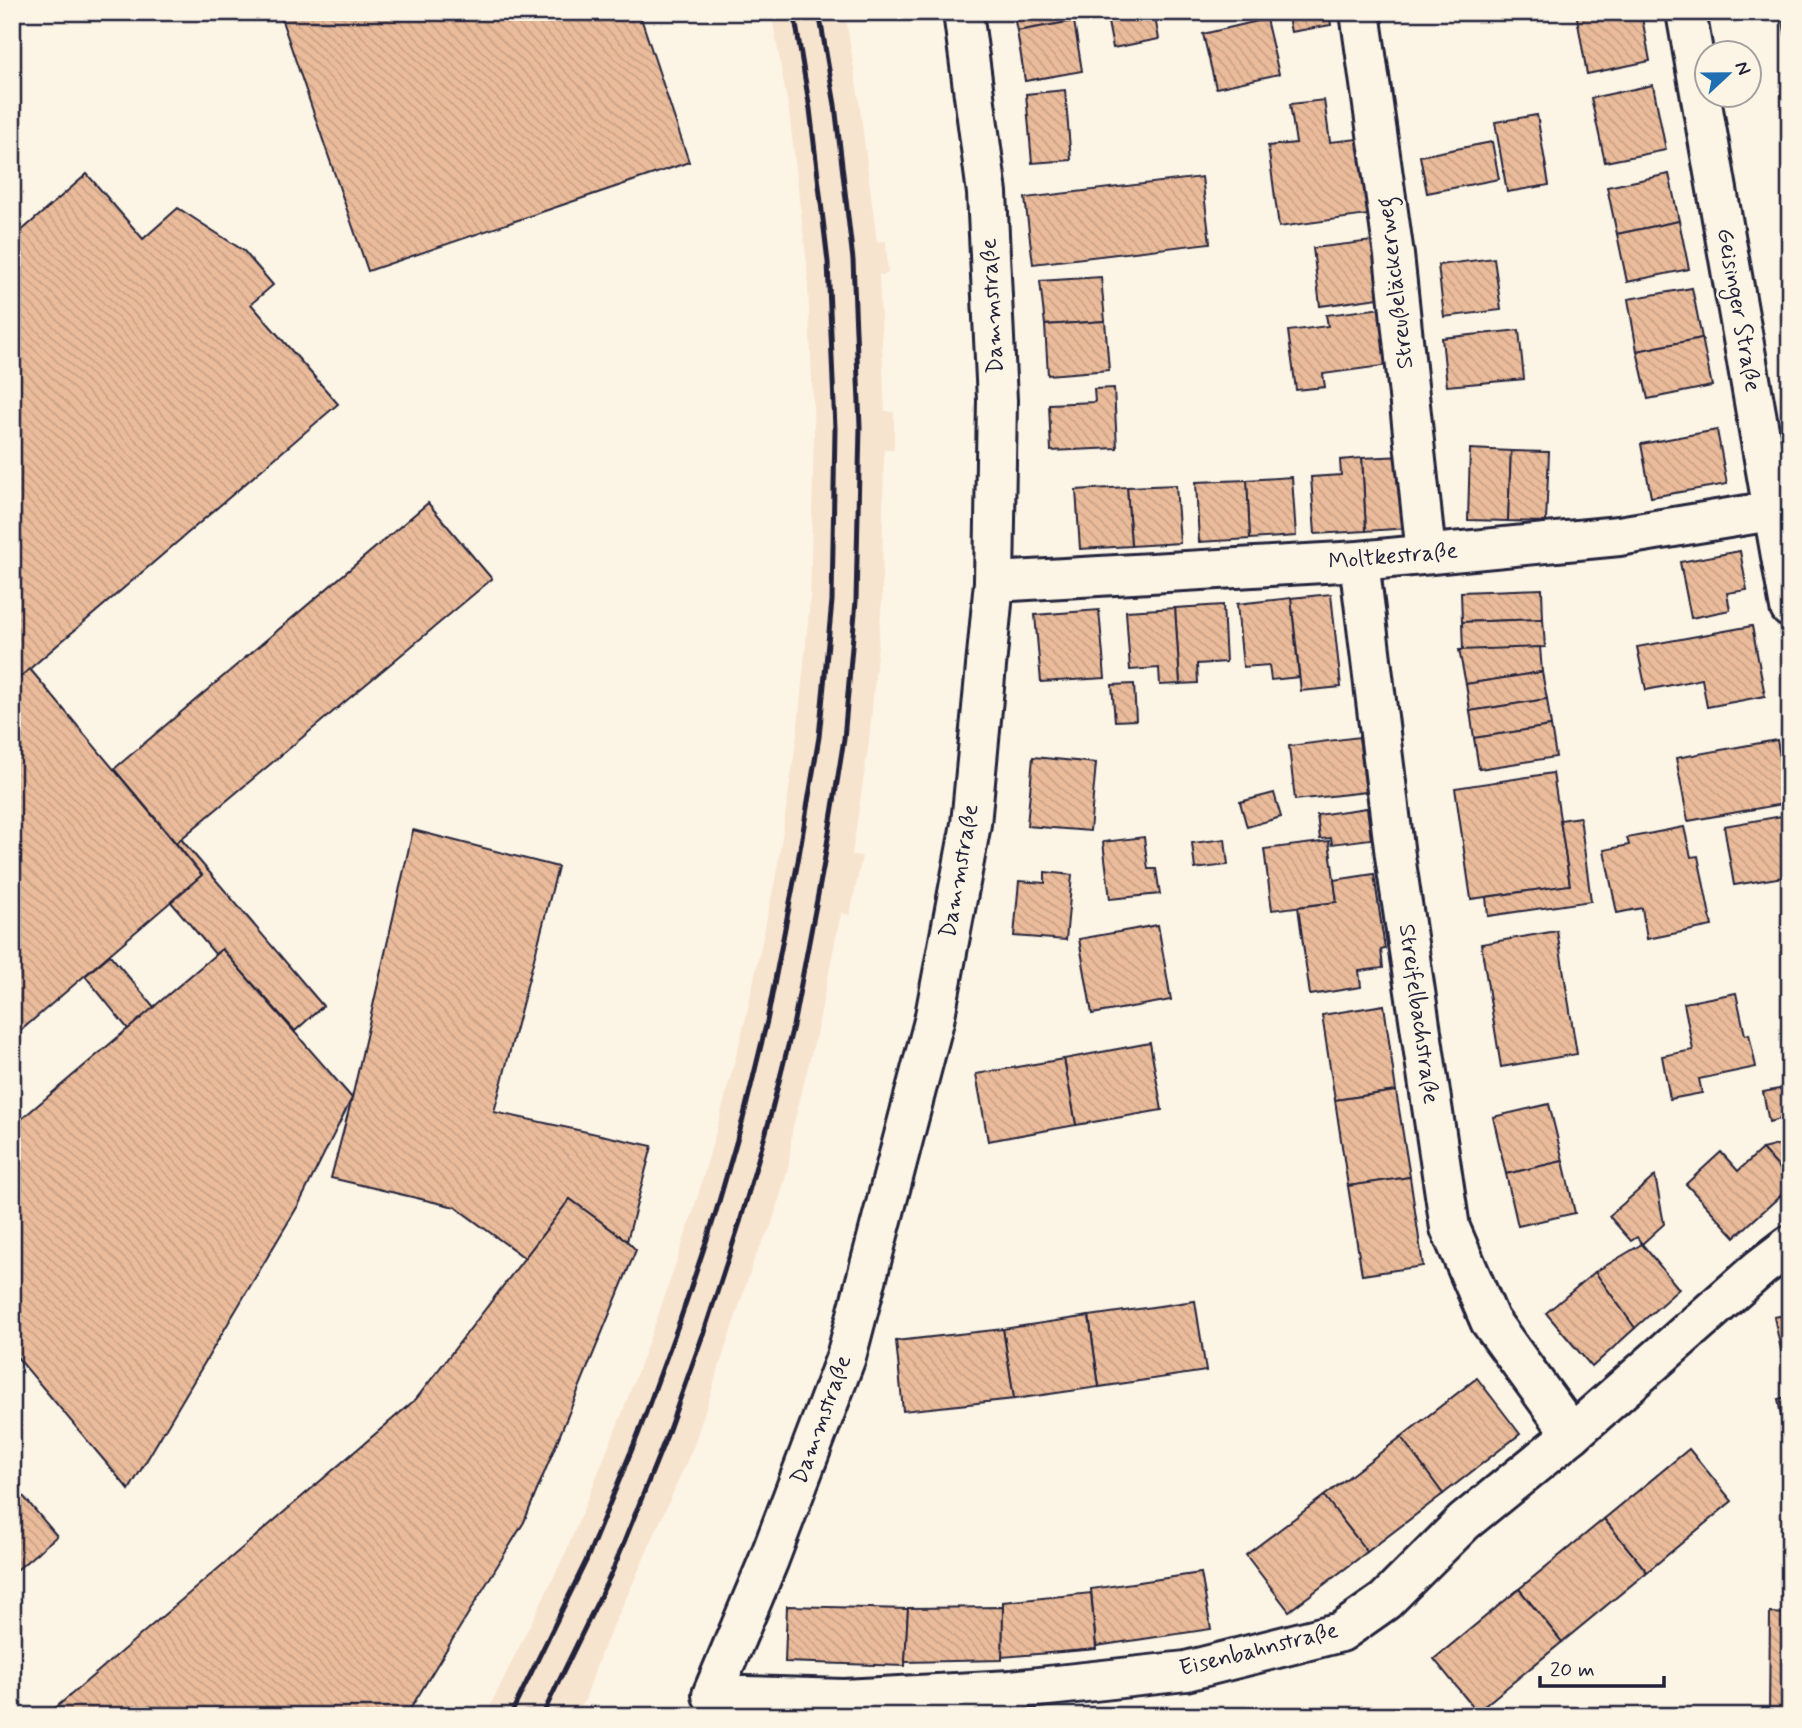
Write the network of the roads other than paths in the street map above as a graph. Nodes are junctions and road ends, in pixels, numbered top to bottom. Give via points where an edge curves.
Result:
1 (963, 12) edge
2 (1360, 12) edge
3 (1686, 12) edge
4 (1781, 509) edge
5 (1426, 554) junction
6 (1359, 561) junction
7 (994, 582) junction
8 (1790, 608) edge
9 (1790, 1245) edge
10 (1572, 1434) junction
11 (712, 1695) joint

1 - 7 street, Dammstraße via 987,207 998,400
2 - 5 street, Streußeläckerweg via 1394,255
3 - 4 street, Geisinger Straße
4 - 5 street, Moltkestraße via 1619,536
4 - 8 street, Geisinger Straße
5 - 6 street, Moltkestraße
6 - 7 street, Moltkestraße
6 - 10 street, Streifelbachstraße via 1395,856 1450,1228 1490,1321
7 - 11 street, Dammstraße via 971,824 934,1021 846,1357
9 - 10 street, Eisenbahnstraße
10 - 11 street, Eisenbahnstraße via 1464,1522 1385,1601 1340,1632 1186,1671 1012,1690 844,1699

